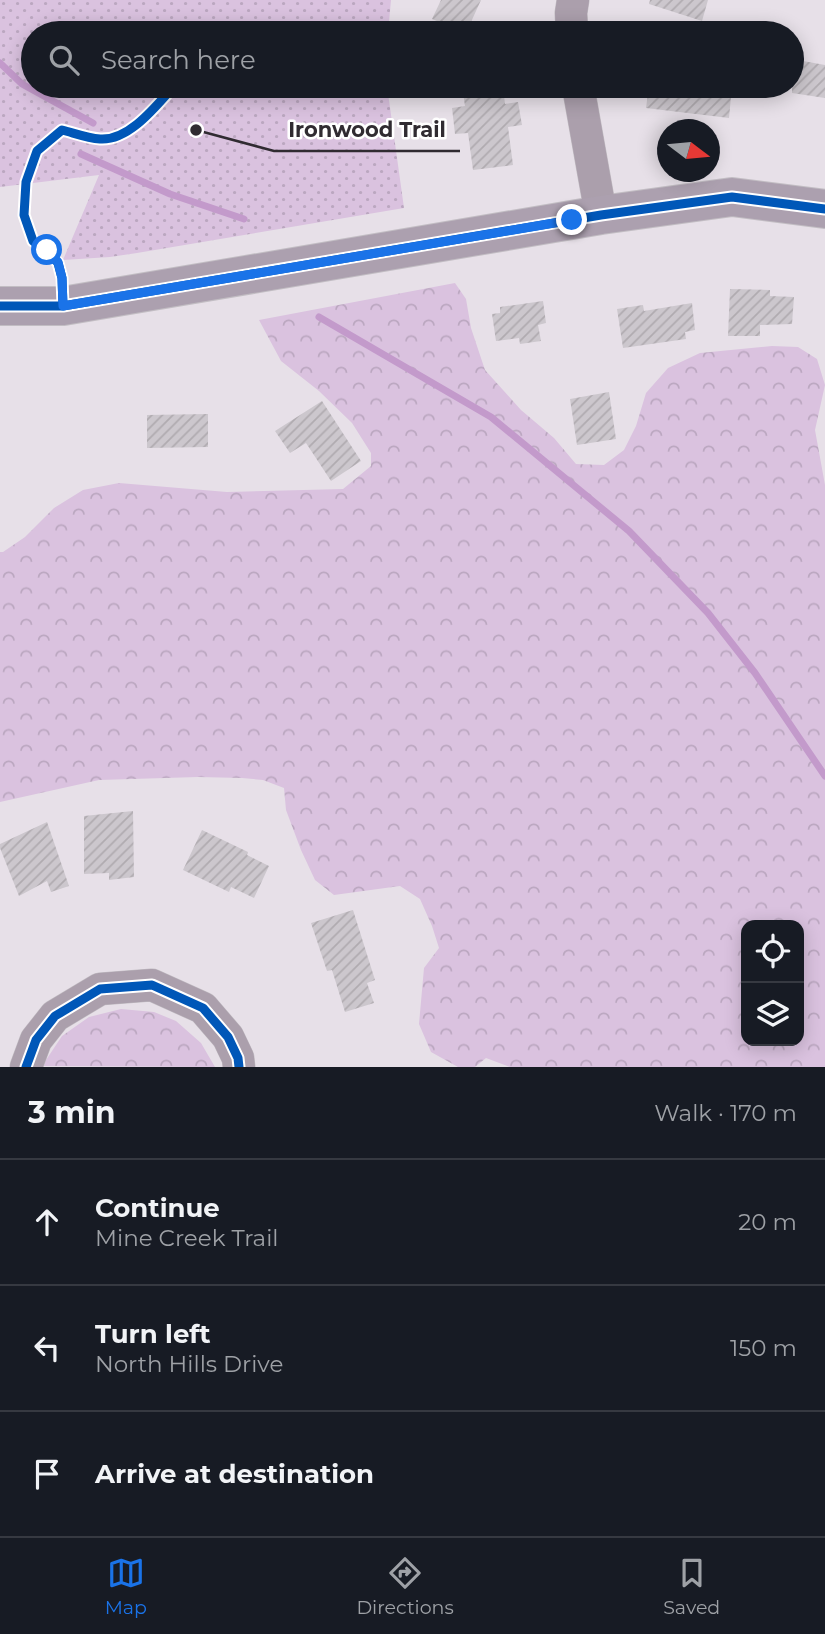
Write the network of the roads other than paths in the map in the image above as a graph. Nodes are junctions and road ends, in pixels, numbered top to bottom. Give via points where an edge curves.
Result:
1 (573, 0) edge
2 (571, 21) edge
3 (580, 98) edge
4 (825, 209) edge
5 (601, 215) junction
6 (0, 306) edge
7 (26, 1067) edge
8 (239, 1067) edge

1 - 2 street
3 - 5 street
4 - 5 main road via 732,197
5 - 6 main road via 63,306
7 - 8 street via 36,1040 55,1016 100,989 152,985 203,1008 228,1037

